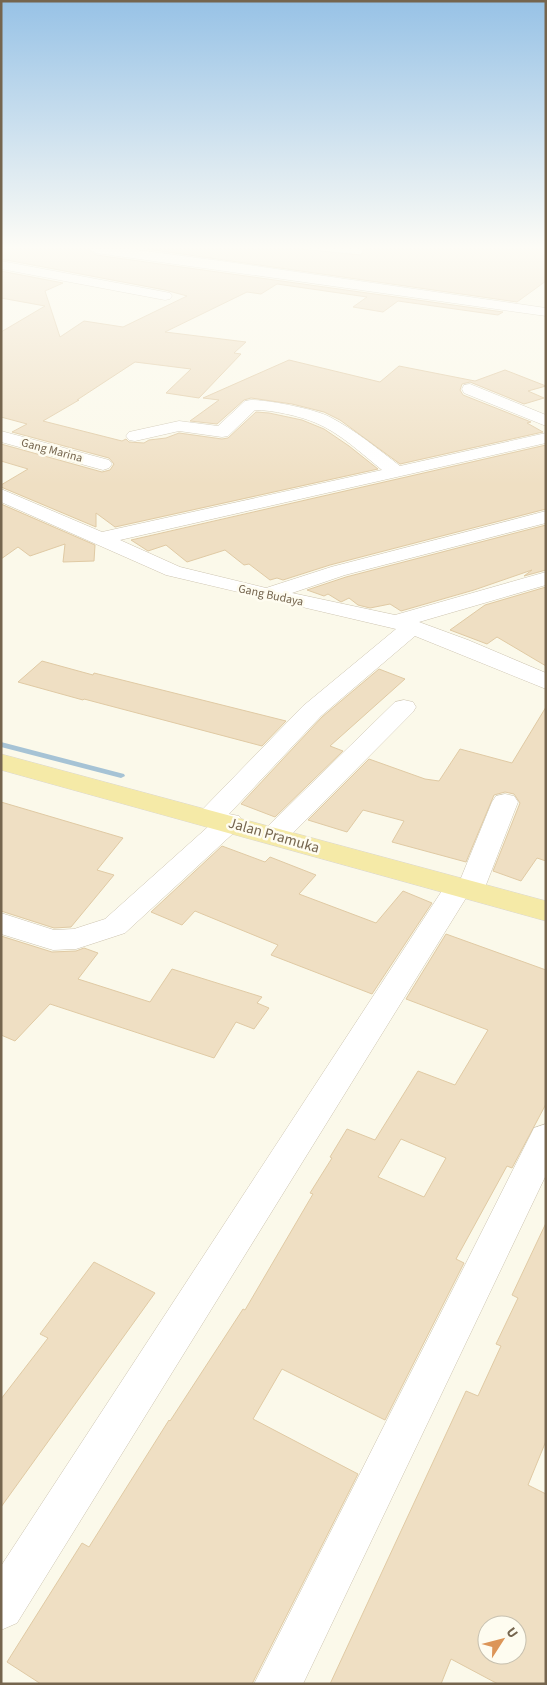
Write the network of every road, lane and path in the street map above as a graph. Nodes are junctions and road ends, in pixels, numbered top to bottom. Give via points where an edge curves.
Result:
1 (470, 389) dead end
2 (546, 421) edge
3 (1, 436) edge
4 (135, 436) dead end
5 (546, 438) edge
6 (102, 464) dead end
7 (397, 472) junction
8 (1, 495) edge
9 (546, 517) edge
10 (99, 539) junction
11 (546, 578) edge
12 (266, 594) junction
13 (404, 624) junction
14 (546, 682) edge
15 (404, 707) dead end
16 (1, 762) edge
17 (505, 802) dead end
18 (220, 820) junction
19 (274, 836) junction
20 (464, 888) junction
21 (546, 911) edge
22 (1, 923) edge
23 (546, 1138) edge
24 (1, 1607) edge
25 (278, 1684) edge

1 - 2 street
3 - 6 street, Gang Marina
4 - 7 street via 179,426 222,432 248,407 266,405 331,423
5 - 7 street
7 - 10 street
8 - 10 street, Gang Budaya
9 - 12 street
10 - 12 street, Gang Budaya via 173,571
11 - 13 street
12 - 13 street, Gang Budaya
13 - 14 street, Gang Budaya
13 - 18 street via 312,711
15 - 19 street
16 - 18 main road, Jalan Pramuka
17 - 20 street
18 - 19 main road, Jalan Pramuka
18 - 22 street via 115,926 76,939 53,940
19 - 20 main road, Jalan Pramuka
20 - 21 main road, Jalan Pramuka
20 - 24 street
23 - 25 street

